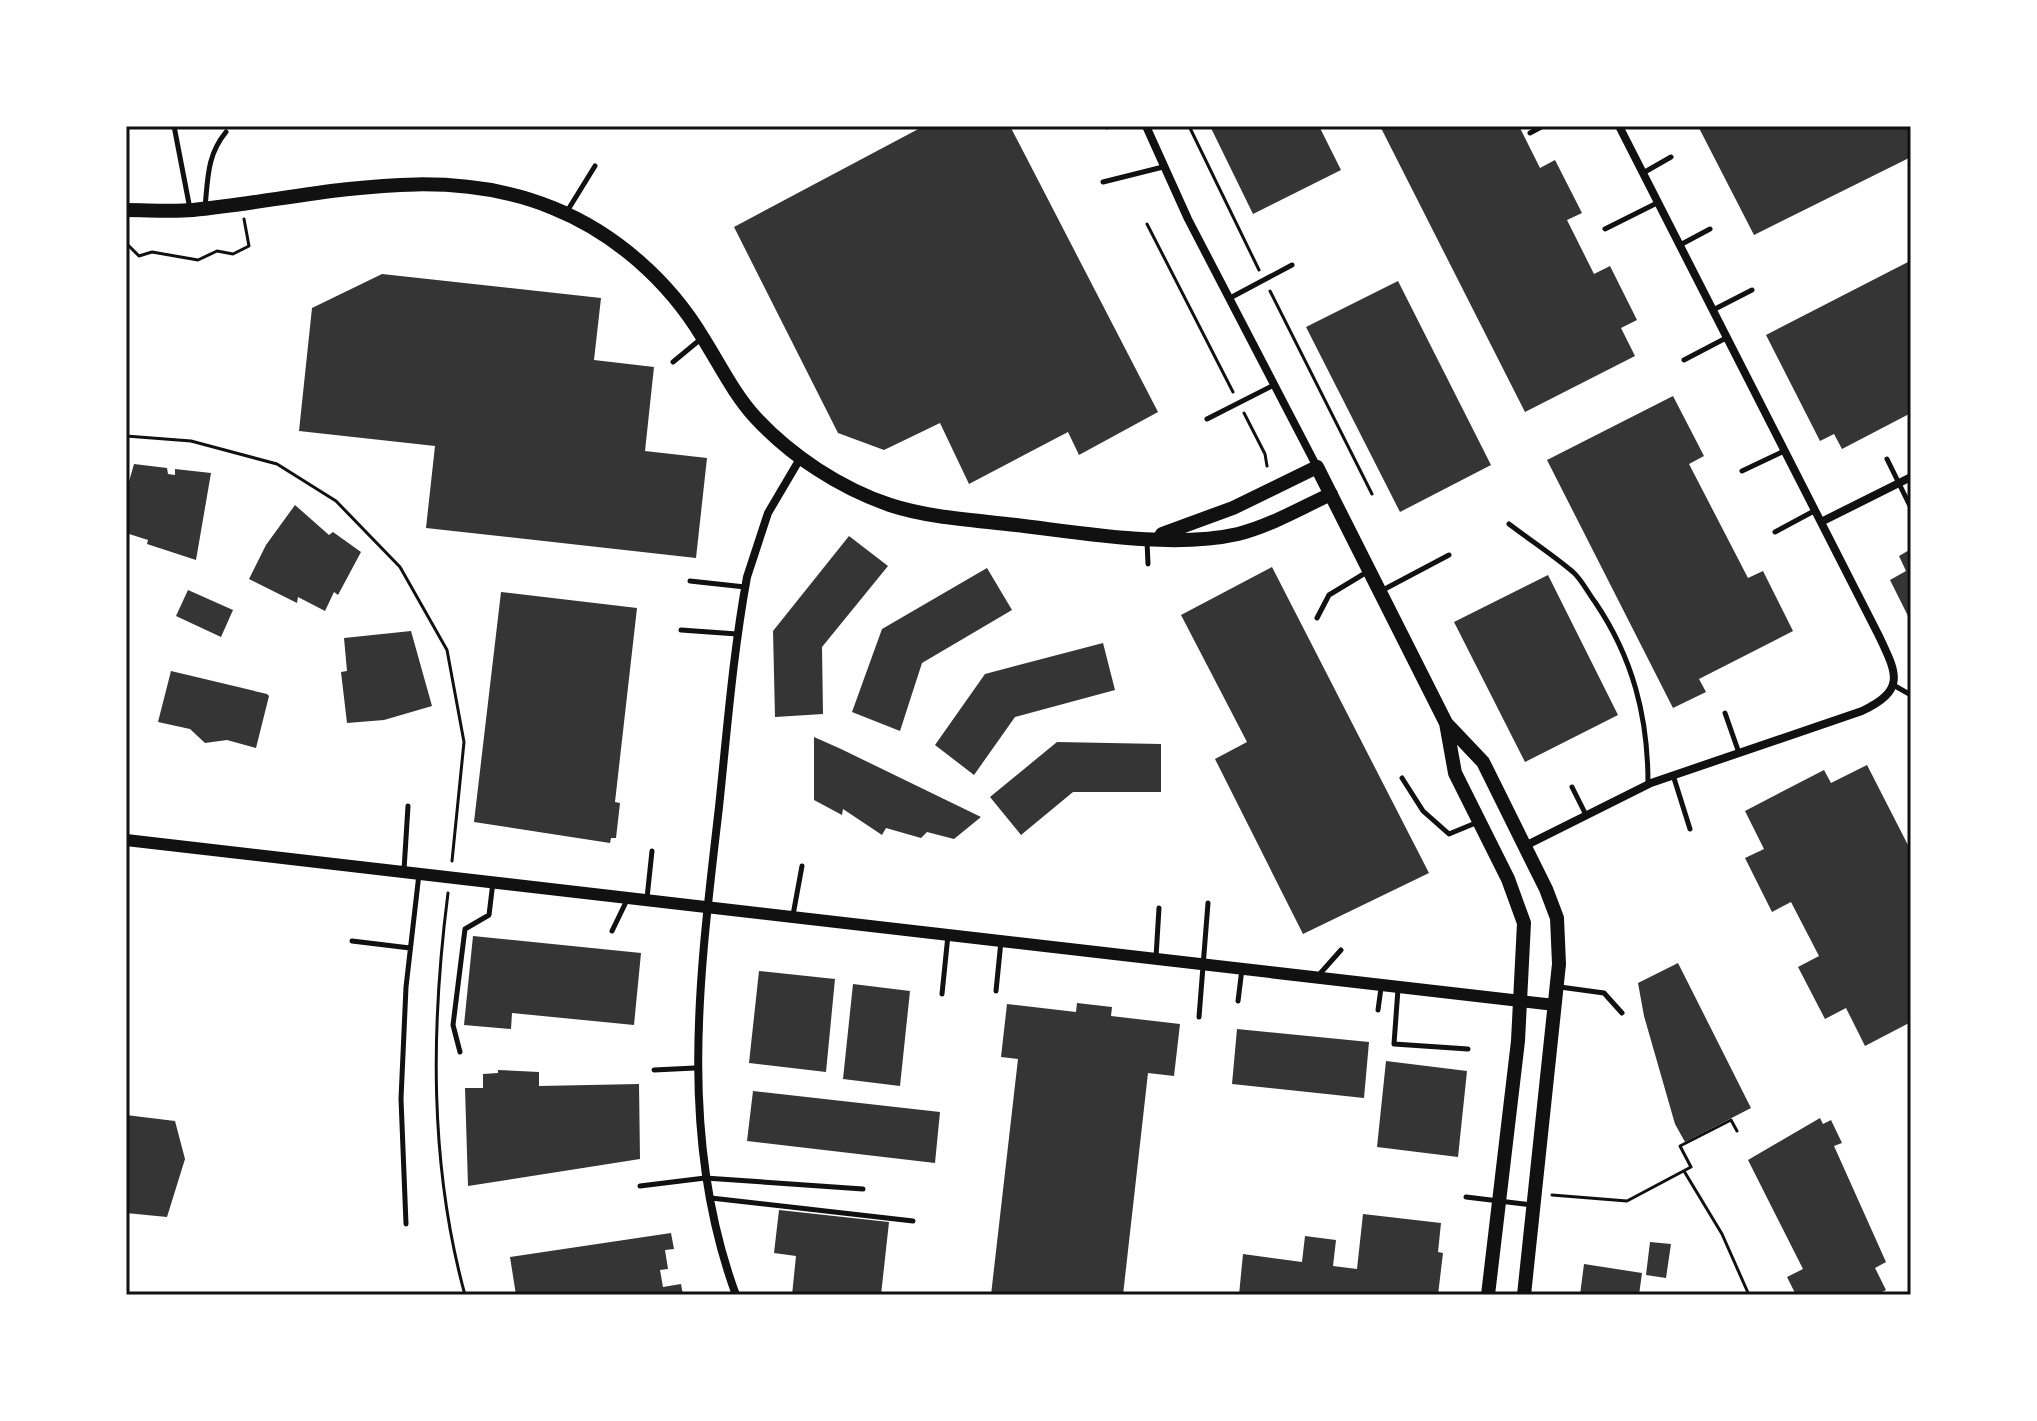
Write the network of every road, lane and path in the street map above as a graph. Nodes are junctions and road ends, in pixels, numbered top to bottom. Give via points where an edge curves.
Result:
1 (174, 126) edge
2 (1146, 126) edge
3 (1543, 126) edge
4 (1619, 126) edge
5 (226, 132) dead end
6 (1530, 133) dead end
7 (1671, 157) dead end
8 (595, 166) dead end
9 (1163, 167) junction
10 (1643, 173) junction
11 (1103, 182) dead end
12 (1658, 202) junction
13 (240, 204) junction
14 (198, 209) junction
15 (126, 210) edge
16 (566, 214) junction
17 (1147, 224) dead end
18 (1605, 229) dead end
19 (1710, 229) dead end
20 (126, 243) edge
21 (1680, 245) junction
22 (1292, 265) dead end
23 (1752, 290) dead end
24 (1229, 298) junction
25 (1713, 310) junction
26 (703, 337) junction
27 (1727, 337) junction
28 (1684, 360) dead end
29 (673, 362) dead end
30 (1274, 385) junction
31 (1239, 402) junction
32 (1207, 419) dead end
33 (1340, 430) dead end
34 (126, 436) edge
35 (1784, 450) junction
36 (801, 457) junction
37 (1887, 459) dead end
38 (1267, 466) dead end
39 (1317, 467) junction
40 (1742, 471) dead end
41 (1911, 477) edge
42 (1898, 483) junction
43 (1331, 494) junction
44 (1372, 494) dead end
45 (1911, 508) edge
46 (1815, 511) junction
47 (1821, 522) junction
48 (1509, 524) dead end
49 (1775, 532) dead end
50 (1147, 540) junction
51 (1449, 555) dead end
52 (1148, 564) dead end
53 (1369, 571) junction
54 (690, 581) dead end
55 (745, 587) junction
56 (1380, 591) junction
57 (1317, 618) dead end
58 (681, 630) dead end
59 (738, 634) junction
60 (1895, 686) junction
61 (1911, 695) edge
62 (1725, 713) dead end
63 (1446, 723) junction
64 (1739, 753) junction
65 (1673, 775) junction
66 (1402, 778) dead end
67 (1648, 784) junction
68 (1572, 787) dead end
69 (408, 806) dead end
70 (1586, 815) junction
71 (1479, 821) junction
72 (1690, 829) dead end
73 (126, 840) edge
74 (1525, 846) junction
75 (652, 851) dead end
76 (802, 866) dead end
77 (403, 871) junction
78 (419, 872) junction
79 (450, 877) junction
80 (493, 881) junction
81 (628, 897) junction
82 (647, 899) junction
83 (1208, 903) dead end
84 (707, 906) junction
85 (1159, 908) dead end
86 (793, 915) junction
87 (612, 931) dead end
88 (948, 934) junction
89 (1001, 940) junction
90 (352, 941) dead end
91 (410, 948) junction
92 (1341, 950) dead end
93 (1156, 958) junction
94 (1205, 964) junction
95 (1242, 968) junction
96 (1316, 978) junction
97 (1381, 986) junction
98 (1557, 987) junction
99 (1398, 988) junction
100 (996, 991) dead end
101 (942, 994) dead end
102 (1238, 1001) dead end
103 (1520, 1002) junction
104 (1555, 1005) junction
105 (1378, 1010) dead end
106 (1622, 1013) dead end
107 (1199, 1017) dead end
108 (1468, 1049) dead end
109 (460, 1052) dead end
110 (695, 1068) junction
111 (654, 1070) dead end
112 (1737, 1131) dead end
113 (1684, 1171) junction
114 (705, 1178) junction
115 (640, 1186) dead end
116 (863, 1189) dead end
117 (1466, 1197) dead end
118 (709, 1198) junction
119 (1534, 1200) junction
120 (1499, 1201) junction
121 (913, 1221) dead end
122 (406, 1224) dead end
123 (465, 1295) edge
124 (736, 1295) edge
125 (1488, 1295) edge
126 (1524, 1295) edge
127 (1749, 1295) edge

1 - 14 lane
2 - 9 street
3 - 6 lane
4 - 10 street
5 - 14 lane via 208,165
7 - 10 lane
8 - 16 lane
9 - 11 lane
9 - 24 street
10 - 12 street
12 - 18 lane
12 - 21 street
13 - 14 main road
13 - 16 main road via 430,183 493,189
13 - 20 path via 248,236 245,251 183,259 152,252 139,256
14 - 15 main road
16 - 26 main road via 641,263
17 - 31 path
19 - 21 lane
21 - 25 street
22 - 24 lane
23 - 25 lane
24 - 30 street
25 - 27 street
26 - 29 lane
26 - 36 main road via 755,417
27 - 28 lane
27 - 35 street
30 - 31 lane
30 - 39 street
31 - 32 lane
31 - 38 path
33 - 44 path
34 - 79 path via 191,441 277,464 336,501 400,567 447,650 464,742
35 - 40 lane
35 - 46 street
36 - 50 main road via 857,492 918,513
36 - 55 street via 768,513
37 - 42 lane
39 - 43 main road
39 - 50 main road via 1233,508
41 - 42 street
42 - 45 lane
42 - 47 street
43 - 50 main road via 1239,533
43 - 53 main road
46 - 47 street
46 - 49 lane
47 - 60 street via 1887,653
48 - 67 lane via 1575,574 1611,630 1639,695
50 - 52 lane
51 - 56 lane
53 - 56 main road
53 - 57 lane via 1329,595
54 - 55 lane
55 - 59 street
56 - 63 main road
58 - 59 lane
59 - 84 street
60 - 61 lane
60 - 64 street via 1862,711
62 - 64 lane
63 - 71 main road via 1455,773
63 - 74 main road via 1483,762
64 - 65 street
65 - 67 street
65 - 72 lane
66 - 71 lane via 1423,811 1449,834
67 - 70 street
68 - 70 lane
69 - 77 lane
70 - 74 street
71 - 103 main road via 1513,888 1524,923
73 - 77 street
74 - 98 main road via 1557,918
75 - 82 lane
76 - 86 lane
77 - 78 street
78 - 79 street
78 - 91 lane
79 - 80 street
79 - 123 path via 439,960 439,1151 452,1249
80 - 81 street
80 - 109 lane via 489,915 465,929 453,1025
81 - 82 street
81 - 87 lane
82 - 84 street
83 - 94 lane
84 - 86 street
84 - 110 street
85 - 93 lane
86 - 88 street
88 - 89 street
88 - 101 lane
89 - 93 street
89 - 100 lane
90 - 91 lane
91 - 122 lane via 401,1099
92 - 96 lane
93 - 94 street
94 - 95 street
94 - 107 lane
95 - 96 street
95 - 102 lane
96 - 97 street
97 - 99 street
97 - 105 lane
98 - 104 main road
98 - 106 lane via 1604,993
99 - 103 street
99 - 108 lane via 1394,1044
103 - 104 street
103 - 120 main road
104 - 119 main road
110 - 111 lane
110 - 114 street
112 - 113 path via 1731,1120 1680,1146 1691,1167
113 - 119 path via 1627,1201
113 - 127 path via 1722,1234
114 - 115 lane
114 - 116 lane
114 - 118 street
117 - 120 lane
118 - 121 lane
118 - 124 street
119 - 120 lane
119 - 126 main road
120 - 125 main road

